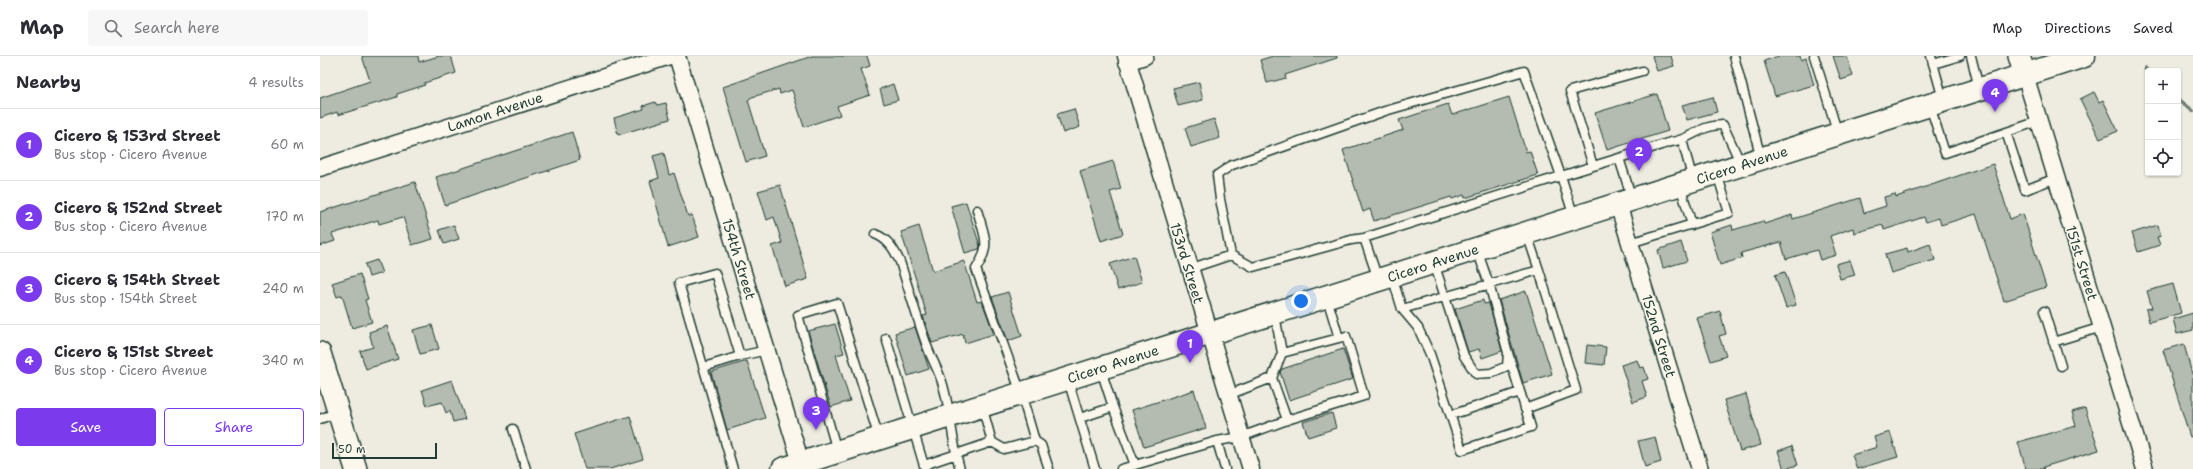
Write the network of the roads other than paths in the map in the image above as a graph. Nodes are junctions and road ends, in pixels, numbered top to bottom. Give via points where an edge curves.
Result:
1 (670, 56) edge
2 (676, 56) edge
3 (1145, 56) edge
4 (1734, 56) edge
5 (1814, 56) edge
6 (1931, 56) edge
7 (1960, 56) edge
8 (1971, 56) edge
9 (2084, 56) edge
10 (1126, 59) edge
11 (1933, 64) junction
12 (2022, 65) edge
13 (1642, 71) dead end
14 (1980, 89) junction
15 (1937, 103) junction
16 (2039, 121) junction
17 (2006, 132) junction
18 (1838, 134) junction
19 (1682, 140) junction
20 (1619, 158) junction
21 (1751, 162) junction
22 (1593, 166) junction
23 (320, 168) edge
24 (1717, 173) junction
25 (1561, 176) junction
26 (2056, 178) junction
27 (1687, 182) junction
28 (1625, 202) junction
29 (977, 210) dead end
30 (1574, 218) junction
31 (1692, 224) junction
32 (1527, 233) junction
33 (875, 234) dead end
34 (1364, 238) junction
35 (1630, 243) junction
36 (1477, 249) junction
37 (1231, 255) junction
38 (1433, 262) junction
39 (1189, 269) junction
40 (1539, 270) junction
41 (1385, 278) junction
42 (1489, 284) junction
43 (1326, 296) junction
44 (1445, 297) junction
45 (1402, 309) junction
46 (2044, 311) dead end
47 (1275, 313) junction
48 (2102, 327) junction
49 (1209, 334) junction
50 (886, 338) dead end
51 (1339, 338) junction
52 (2054, 342) junction
53 (767, 350) junction
54 (320, 353) edge
55 (1282, 353) junction
56 (1508, 353) junction
57 (740, 356) junction
58 (2061, 366) dead end
59 (704, 367) junction
60 (1101, 368) junction
61 (1272, 378) junction
62 (1067, 379) junction
63 (1520, 392) junction
64 (1022, 393) junction
65 (1228, 395) junction
66 (982, 406) junction
67 (1113, 407) junction
68 (1526, 409) junction
69 (329, 415) edge
70 (951, 415) junction
71 (1451, 415) junction
72 (1080, 418) junction
73 (1287, 420) junction
74 (913, 428) junction
75 (513, 429) dead end
76 (1241, 437) junction
77 (879, 438) junction
78 (1035, 441) junction
79 (1217, 441) junction
80 (992, 442) junction
81 (837, 452) junction
82 (956, 453) junction
83 (1135, 465) junction
84 (795, 466) edge
85 (924, 467) edge
86 (356, 469) edge
87 (526, 469) edge
88 (733, 469) edge
89 (960, 469) edge
90 (1049, 469) edge
91 (1094, 469) edge
92 (1121, 469) edge
93 (1225, 469) edge
94 (1251, 469) edge
95 (1700, 469) edge
96 (2145, 469) edge

1 - 23 street, Lamon Avenue
2 - 53 street, 154th Street
3 - 10 street
4 - 21 lane
5 - 18 lane
6 - 11 lane
7 - 11 lane
8 - 14 lane
9 - 12 main road, Cicero Avenue
10 - 39 street, 153rd Street
11 - 15 lane
12 - 14 main road, Cicero Avenue
12 - 16 street, 151st Street
13 - 22 lane via 1570,91
14 - 15 main road, Cicero Avenue
15 - 17 lane via 1945,153
15 - 18 main road, Cicero Avenue
16 - 17 lane
16 - 26 street, 151st Street
17 - 26 lane via 2025,190
18 - 21 main road, Cicero Avenue
19 - 20 lane
19 - 21 lane via 1709,125 1723,125
19 - 27 lane
20 - 22 lane
20 - 28 lane
21 - 24 main road, Cicero Avenue
22 - 25 lane
24 - 27 main road, Cicero Avenue
24 - 31 lane via 1729,213
25 - 30 lane
25 - 34 lane
25 - 37 lane via 1524,71 1385,111 1232,165 1217,175
26 - 48 street, 151st Street
27 - 28 main road, Cicero Avenue
27 - 31 lane
28 - 30 main road, Cicero Avenue
28 - 35 street, 152nd Street
29 - 64 lane via 987,244 976,269
30 - 32 main road, Cicero Avenue
31 - 35 lane
32 - 36 main road, Cicero Avenue
32 - 40 lane
33 - 70 lane via 884,237 900,262 926,344 943,384
34 - 37 lane via 1253,267
34 - 41 lane
35 - 95 street, 152nd Street
36 - 38 main road, Cicero Avenue
36 - 42 lane
37 - 39 lane
38 - 41 main road, Cicero Avenue
38 - 44 lane
39 - 49 street, 153rd Street
40 - 42 lane
40 - 68 lane via 1576,390
41 - 43 main road, Cicero Avenue
41 - 45 lane
42 - 44 lane
42 - 56 lane
43 - 47 main road, Cicero Avenue
43 - 51 lane
44 - 45 lane
44 - 56 lane via 1464,356 1476,374 1491,373 1507,366
45 - 71 lane via 1422,335
46 - 52 lane
47 - 49 main road, Cicero Avenue
47 - 55 lane
48 - 52 lane
48 - 96 street, 151st Street
49 - 60 main road, Cicero Avenue
49 - 65 street, 153rd Street
50 - 74 lane
51 - 55 lane
51 - 73 lane via 1346,336 1364,396
52 - 58 lane
53 - 57 lane
53 - 84 street, 154th Street
54 - 69 street
55 - 61 lane
56 - 63 lane
57 - 59 lane
57 - 59 lane via 715,273 679,283
59 - 88 lane
60 - 62 main road, Cicero Avenue
60 - 67 lane
61 - 65 lane
61 - 73 lane
62 - 64 main road, Cicero Avenue
62 - 72 lane
63 - 68 lane
63 - 71 lane
64 - 66 main road, Cicero Avenue
64 - 78 lane
65 - 76 street, 153rd Street
66 - 70 main road, Cicero Avenue
66 - 80 lane
67 - 72 lane
67 - 83 lane
68 - 71 lane via 1531,427 1462,450
69 - 86 street
70 - 74 main road, Cicero Avenue
70 - 82 lane
72 - 91 lane
73 - 76 lane
74 - 77 main road, Cicero Avenue
74 - 85 lane
75 - 87 lane
76 - 79 lane
76 - 94 street, 153rd Street
77 - 81 main road, Cicero Avenue
77 - 81 lane via 837,304 798,315
78 - 80 lane via 1004,449
78 - 90 lane via 1041,445
79 - 83 lane
79 - 93 lane
80 - 82 lane
81 - 84 main road, Cicero Avenue
82 - 85 lane
82 - 89 lane
83 - 92 lane

